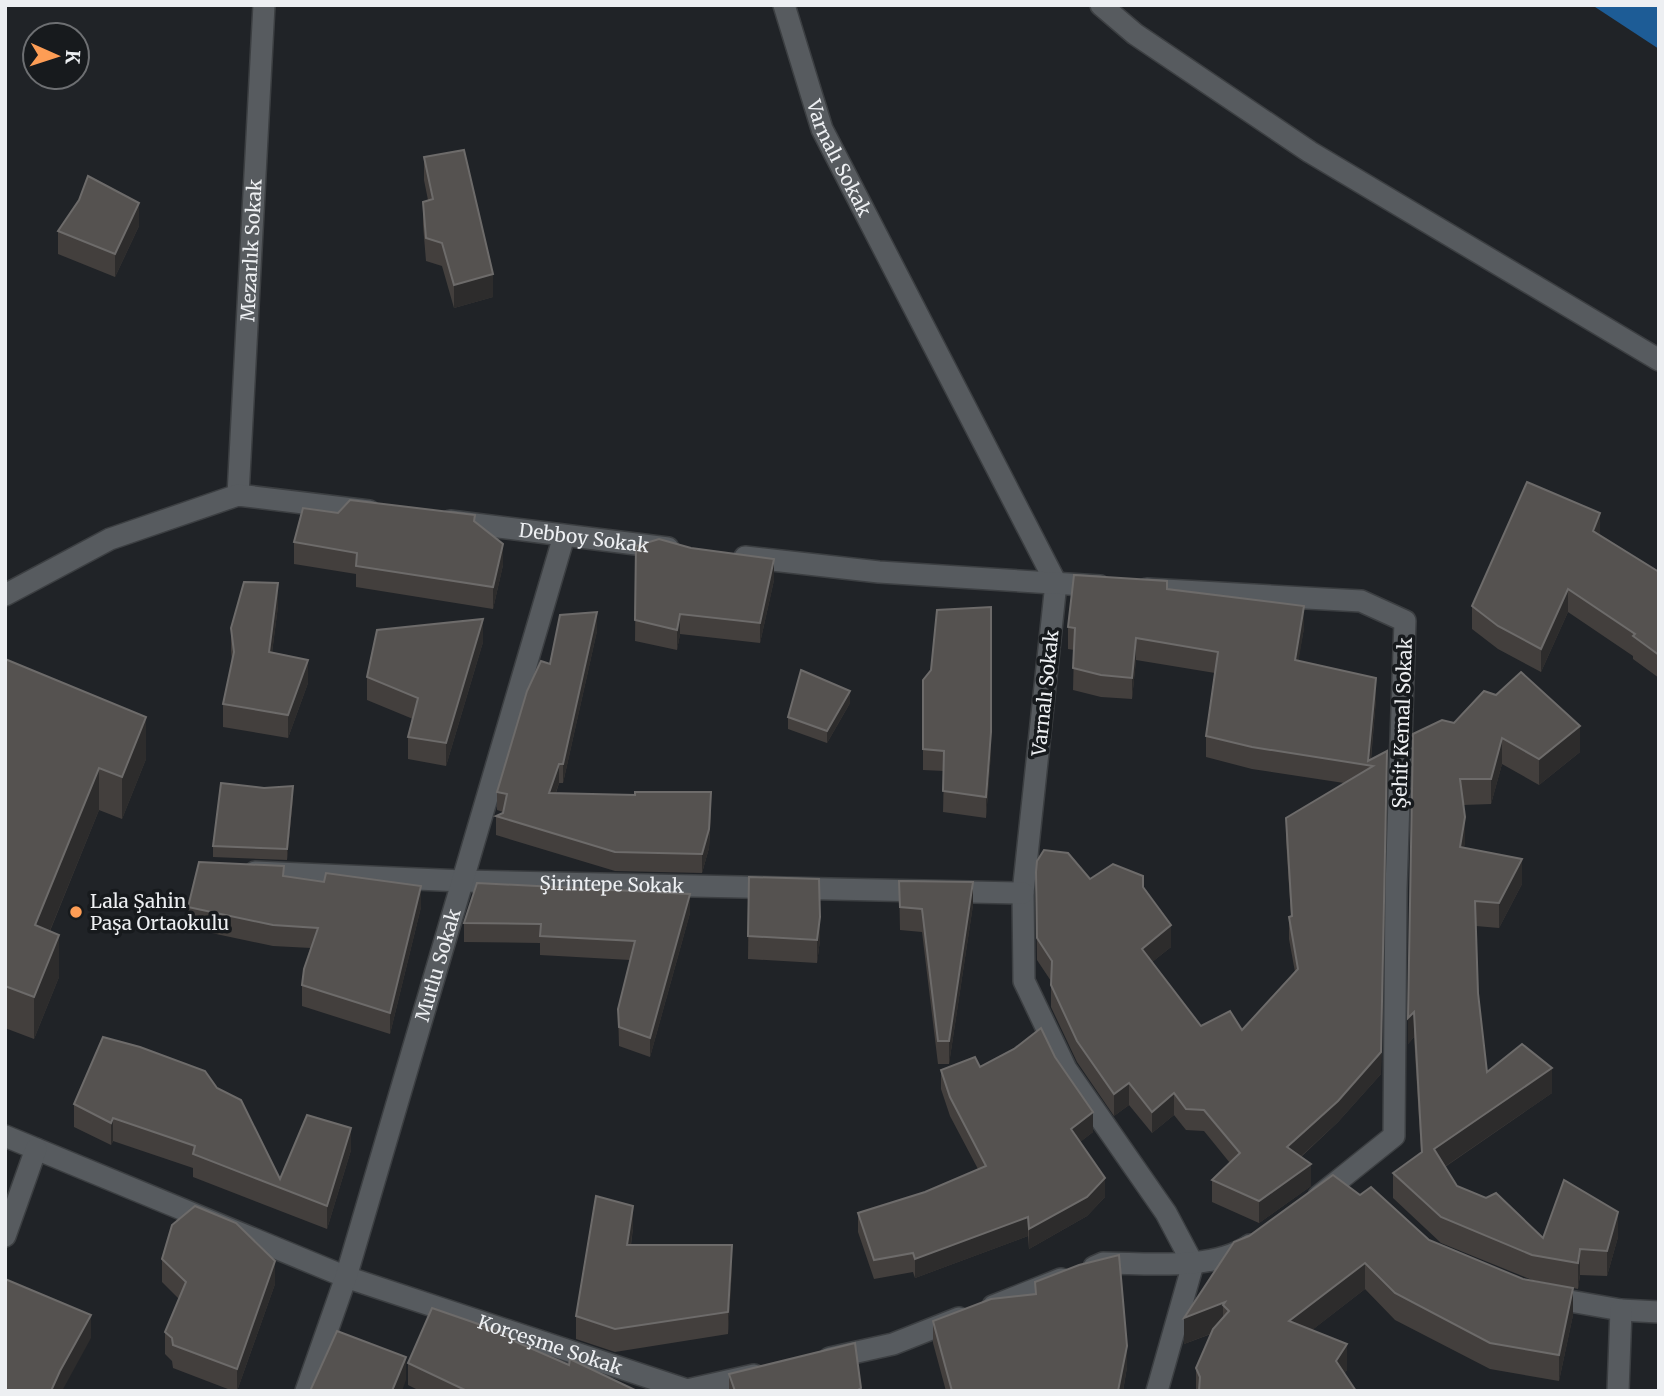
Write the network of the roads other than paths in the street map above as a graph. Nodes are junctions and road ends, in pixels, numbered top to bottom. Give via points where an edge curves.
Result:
1 (264, 5) edge
2 (784, 5) edge
3 (1101, 5) edge
4 (1659, 360) edge
5 (238, 495) junction
6 (388, 514) edge
7 (428, 519) edge
8 (564, 536) junction
9 (687, 550) edge
10 (729, 555) edge
11 (1056, 583) junction
12 (5, 594) edge
13 (228, 871) edge
14 (463, 881) junction
15 (1023, 893) junction
16 (5, 1136) edge
17 (36, 1149) junction
18 (1348, 1175) junction
19 (1367, 1192) edge
20 (1306, 1206) edge
21 (5, 1236) edge
22 (1263, 1236) edge
23 (1193, 1264) junction
24 (346, 1277) junction
25 (1528, 1293) edge
26 (1621, 1310) junction
27 (1659, 1312) edge
28 (816, 1361) edge
29 (777, 1370) edge
30 (687, 1390) edge
31 (306, 1391) edge
32 (1157, 1391) edge
33 (1618, 1391) edge

1 - 5 street, Mezarlık Sokak
2 - 11 street, Varnalı Sokak via 822,129
3 - 4 street via 1135,34 1310,152
5 - 6 street
5 - 12 street via 110,539
7 - 8 street, Debboy Sokak
8 - 9 street, Debboy Sokak
8 - 14 street, Mutlu Sokak
10 - 11 street via 879,572
11 - 15 street, Varnalı Sokak
11 - 18 street, Şehit Kemal Sokak via 1361,601 1405,621 1394,1136
13 - 14 street, Şirintepe Sokak
14 - 15 street, Şirintepe Sokak
14 - 24 street, Mutlu Sokak
15 - 23 street, Varnalı Sokak via 1024,981 1066,1069 1166,1213
16 - 17 street, Korçeşme Sokak
17 - 21 street
17 - 24 street, Korçeşme Sokak
18 - 19 street
18 - 20 street
22 - 23 street via 1241,1252
23 - 28 street via 1104,1263 893,1344
23 - 32 street
24 - 30 street, Korçeşme Sokak
24 - 31 street, Mutlu Sokak
25 - 26 street
26 - 27 street
26 - 33 street
29 - 30 street, Korçeşme Sokak

